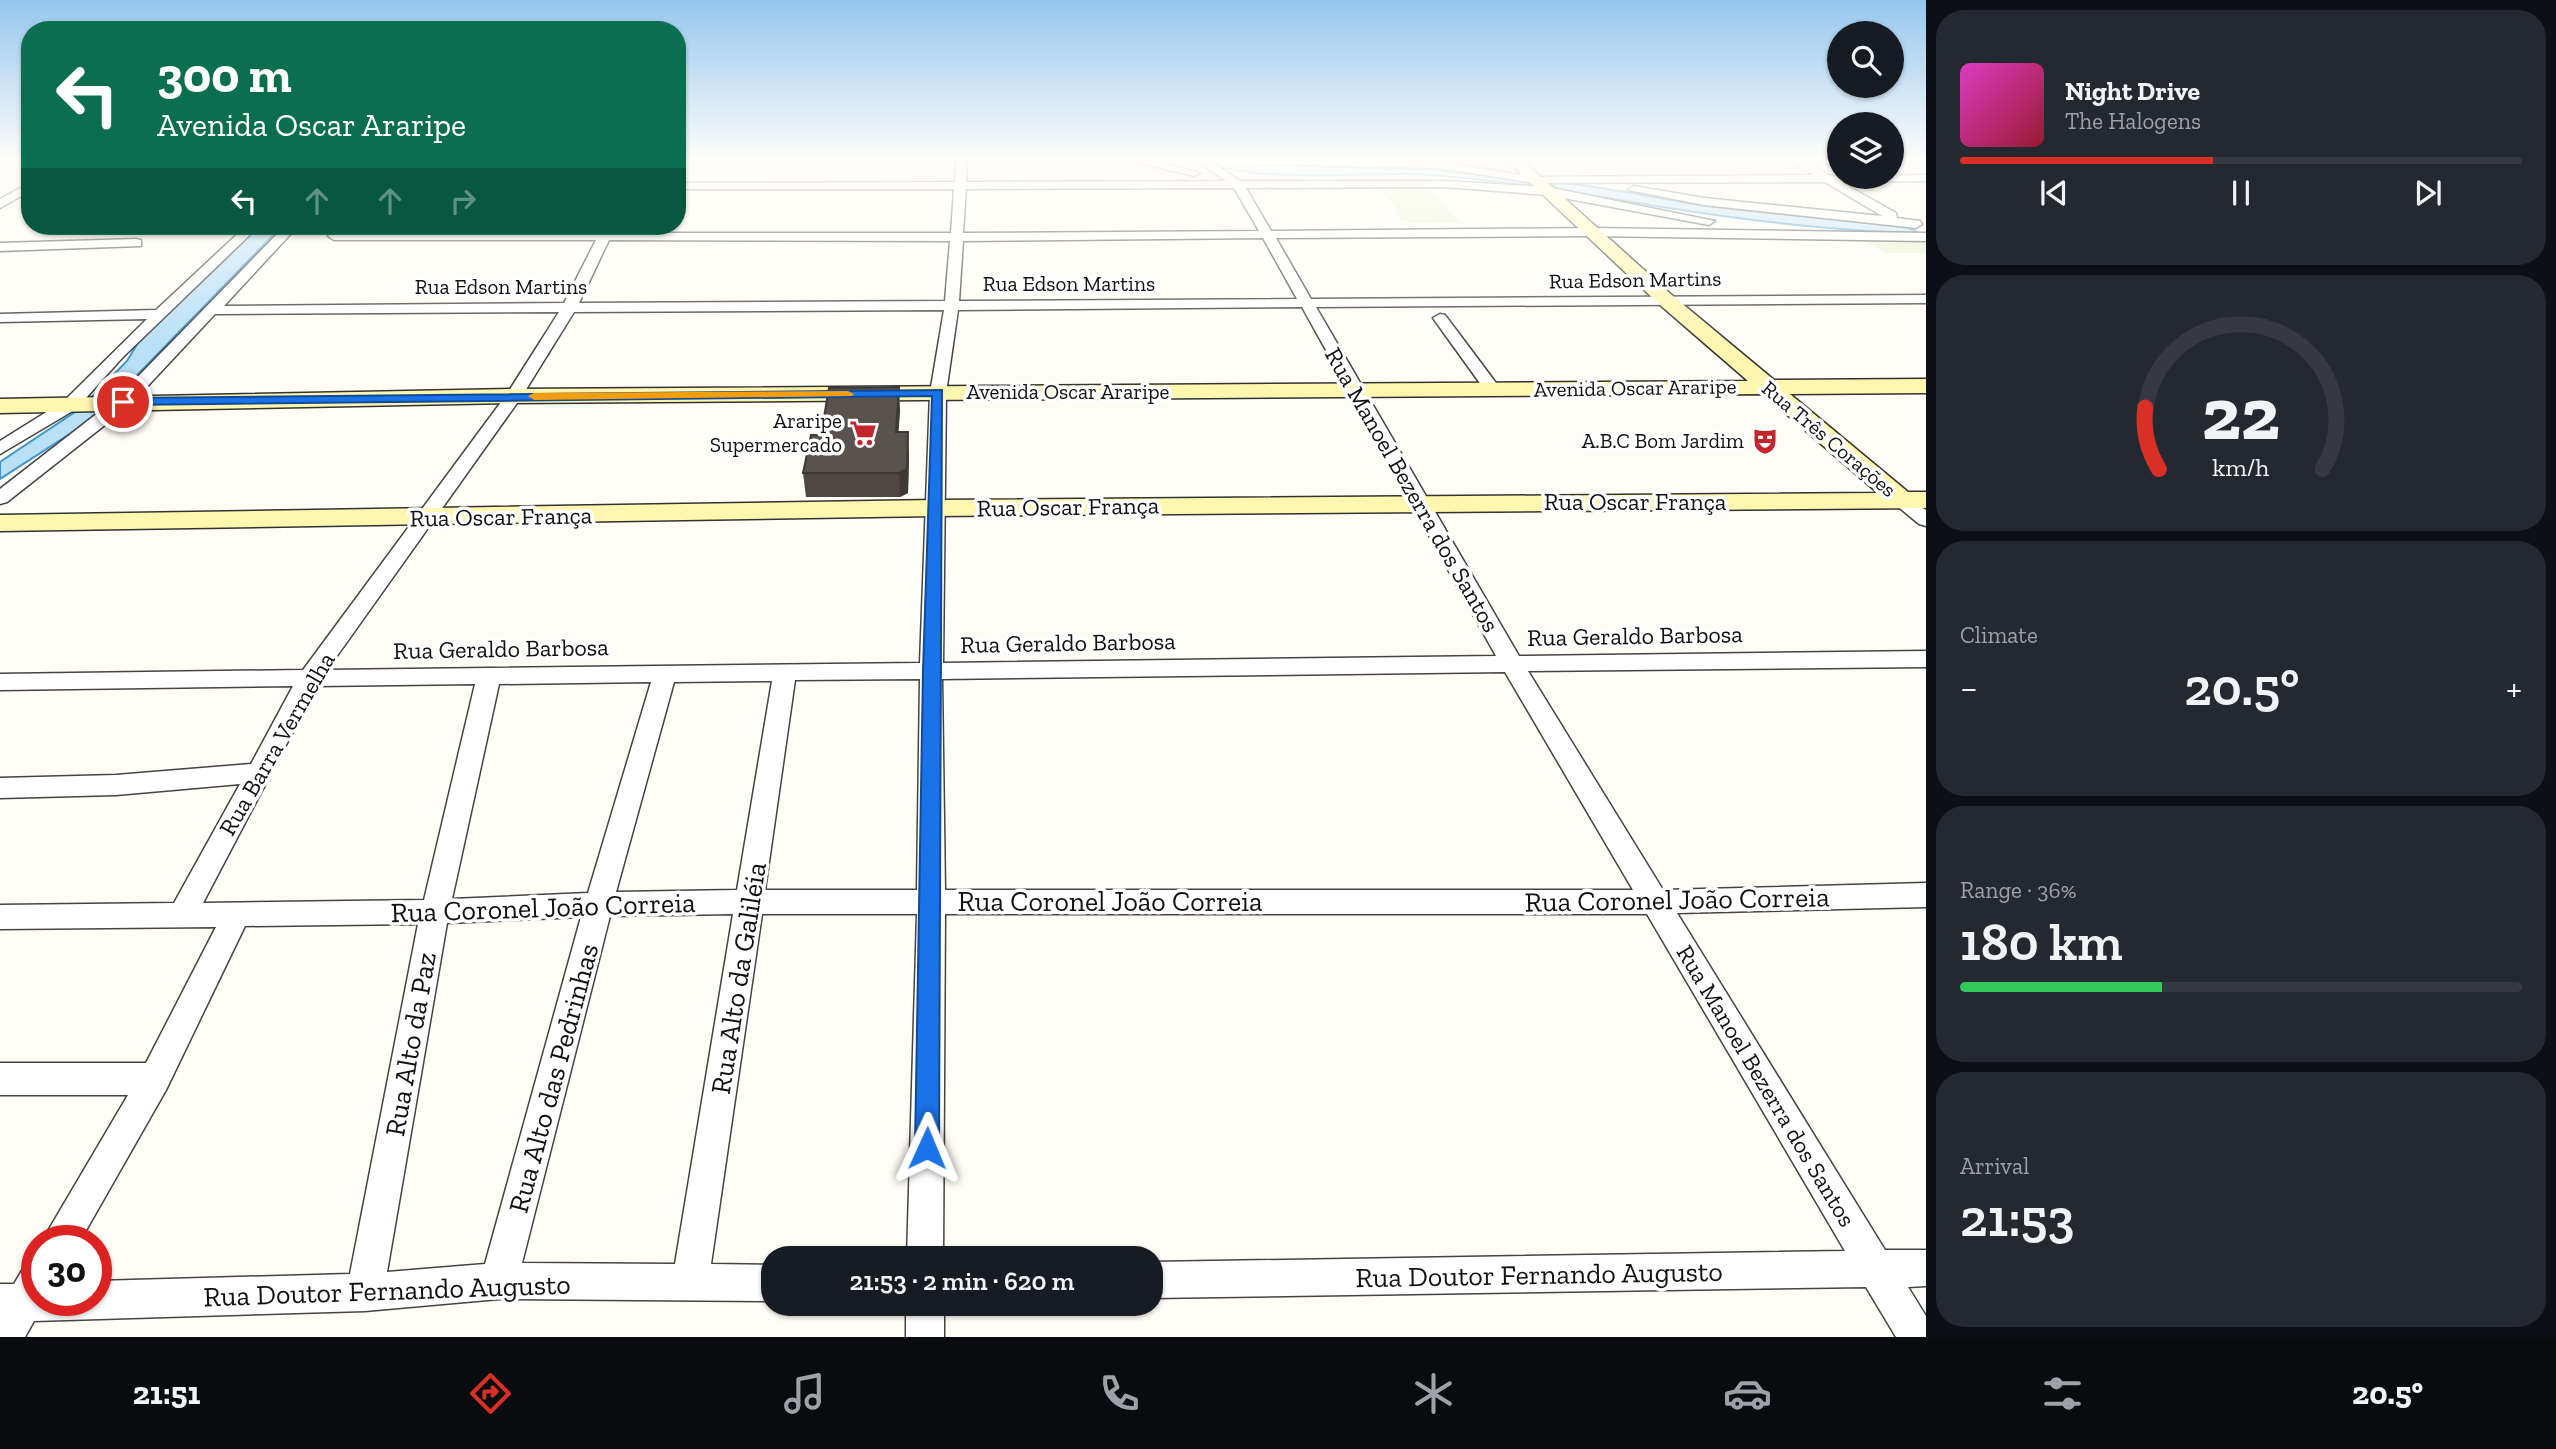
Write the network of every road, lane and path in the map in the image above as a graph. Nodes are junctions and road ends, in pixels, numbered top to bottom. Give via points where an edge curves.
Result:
1 (957, 222) edge
2 (1259, 222) edge
3 (1581, 222) edge
4 (1726, 222) edge
5 (1903, 222) edge
6 (1905, 222) edge
7 (1926, 226) edge
8 (1591, 232) junction
9 (686, 233) edge
10 (1778, 233) junction
11 (243, 235) edge
12 (283, 235) edge
13 (402, 235) edge
14 (606, 235) edge
15 (334, 236) dead end
16 (1267, 236) junction
17 (1926, 236) edge
18 (956, 237) junction
19 (136, 243) dead end
20 (0, 247) edge
21 (1926, 299) edge
22 (1666, 300) junction
23 (951, 304) junction
24 (1305, 305) junction
25 (569, 308) junction
26 (211, 310) junction
27 (159, 314) junction
28 (0, 318) edge
29 (1440, 318) dead end
30 (1926, 386) edge
31 (1766, 387) junction
32 (1493, 390) junction
33 (1356, 391) junction
34 (938, 393) junction
35 (514, 396) junction
36 (123, 402) junction
37 (70, 405) junction
38 (0, 406) edge
39 (0, 449) edge
40 (0, 498) edge
41 (1914, 500) edge
42 (1419, 504) junction
43 (934, 508) junction
44 (427, 518) junction
45 (1926, 520) edge
46 (0, 523) edge
47 (1926, 659) edge
48 (1512, 664) junction
49 (931, 671) junction
50 (665, 673) junction
51 (785, 673) junction
52 (489, 675) junction
53 (309, 679) junction
54 (0, 682) edge
55 (256, 773) junction
56 (0, 788) edge
57 (1926, 895) edge
58 (931, 900) junction
59 (749, 902) junction
60 (1655, 902) junction
61 (599, 904) junction
62 (435, 912) junction
63 (237, 914) junction
64 (0, 916) edge
65 (181, 917) junction
66 (0, 1079) edge
67 (155, 1079) junction
68 (69, 1225) edge
69 (925, 1246) edge
70 (1926, 1268) edge
71 (1875, 1269) junction
72 (1163, 1280) edge
73 (499, 1281) junction
74 (690, 1283) junction
75 (761, 1283) edge
76 (365, 1292) junction
77 (20, 1295) edge
78 (925, 1316) edge
79 (4, 1337) edge
80 (925, 1337) edge
81 (1917, 1337) edge

1 - 18 street
2 - 16 street, Rua Manoel Bezerra dos Santos
3 - 8 street, Rua Três Corações
4 - 10 street
5 - 17 street
6 - 7 street
8 - 10 street
8 - 16 street
8 - 22 street, Rua Três Corações
9 - 18 street
10 - 17 street
11 - 27 street
12 - 26 street
13 - 15 street
14 - 25 street, Rua Barra Vermelha
16 - 18 street
16 - 24 street, Rua Manoel Bezerra dos Santos
18 - 23 street
19 - 20 street
21 - 22 street, Rua Edson Martins
22 - 24 street, Rua Edson Martins
22 - 31 street, Rua Três Corações
23 - 24 street, Rua Edson Martins
23 - 25 street, Rua Edson Martins
23 - 34 street
24 - 33 street, Rua Manoel Bezerra dos Santos
25 - 26 street, Rua Edson Martins
25 - 35 street, Rua Barra Vermelha
26 - 36 street
27 - 28 street
27 - 37 street
29 - 32 street
30 - 31 street, Avenida Oscar Araripe
31 - 32 street, Avenida Oscar Araripe
31 - 41 street, Rua Três Corações
32 - 33 street, Avenida Oscar Araripe
33 - 34 street, Avenida Oscar Araripe
33 - 42 street, Rua Manoel Bezerra dos Santos
34 - 35 street, Avenida Oscar Araripe
34 - 43 street
35 - 36 street, Avenida Oscar Araripe
35 - 44 street, Rua Barra Vermelha
36 - 37 street, Avenida Oscar Araripe
36 - 40 street
37 - 38 street, Avenida Oscar Araripe
37 - 39 street
41 - 42 street, Rua Oscar França
41 - 45 street, Rua Três Corações
42 - 43 street, Rua Oscar França
42 - 48 street, Rua Manoel Bezerra dos Santos
43 - 44 street, Rua Oscar França
43 - 49 street
44 - 46 street, Rua Oscar França
44 - 53 street, Rua Barra Vermelha
47 - 48 street, Rua Geraldo Barbosa
48 - 49 street, Rua Geraldo Barbosa
48 - 60 street, Rua Manoel Bezerra dos Santos
49 - 51 street, Rua Geraldo Barbosa
49 - 58 street
50 - 51 street, Rua Geraldo Barbosa
50 - 52 street, Rua Geraldo Barbosa
50 - 61 street, Rua Alto das Pedrinhas
51 - 59 street, Rua Alto da Galiléia
52 - 53 street, Rua Geraldo Barbosa
52 - 62 street, Rua Alto da Paz
53 - 54 street, Rua Geraldo Barbosa
53 - 55 street, Rua Barra Vermelha
55 - 56 street via 116,785
55 - 65 street, Rua Barra Vermelha
57 - 60 street, Rua Coronel João Correia
58 - 59 street, Rua Coronel João Correia
58 - 60 street, Rua Coronel João Correia
58 - 69 street
59 - 61 street, Rua Coronel João Correia
59 - 74 street, Rua Alto da Galiléia
60 - 71 street, Rua Manoel Bezerra dos Santos
61 - 62 street, Rua Coronel João Correia
61 - 73 street, Rua Alto das Pedrinhas
62 - 63 street, Rua Coronel João Correia
62 - 76 street, Rua Alto da Paz
63 - 65 street, Rua Coronel João Correia
63 - 67 street
64 - 65 street, Rua Coronel João Correia
66 - 67 street
67 - 68 street
70 - 71 street, Rua Doutor Fernando Augusto
71 - 72 street, Rua Doutor Fernando Augusto
71 - 81 street, Rua Manoel Bezerra dos Santos
73 - 74 street, Rua Doutor Fernando Augusto
73 - 76 street, Rua Doutor Fernando Augusto
74 - 75 street, Rua Doutor Fernando Augusto
76 - 77 street, Rua Doutor Fernando Augusto
77 - 79 street
78 - 80 street

